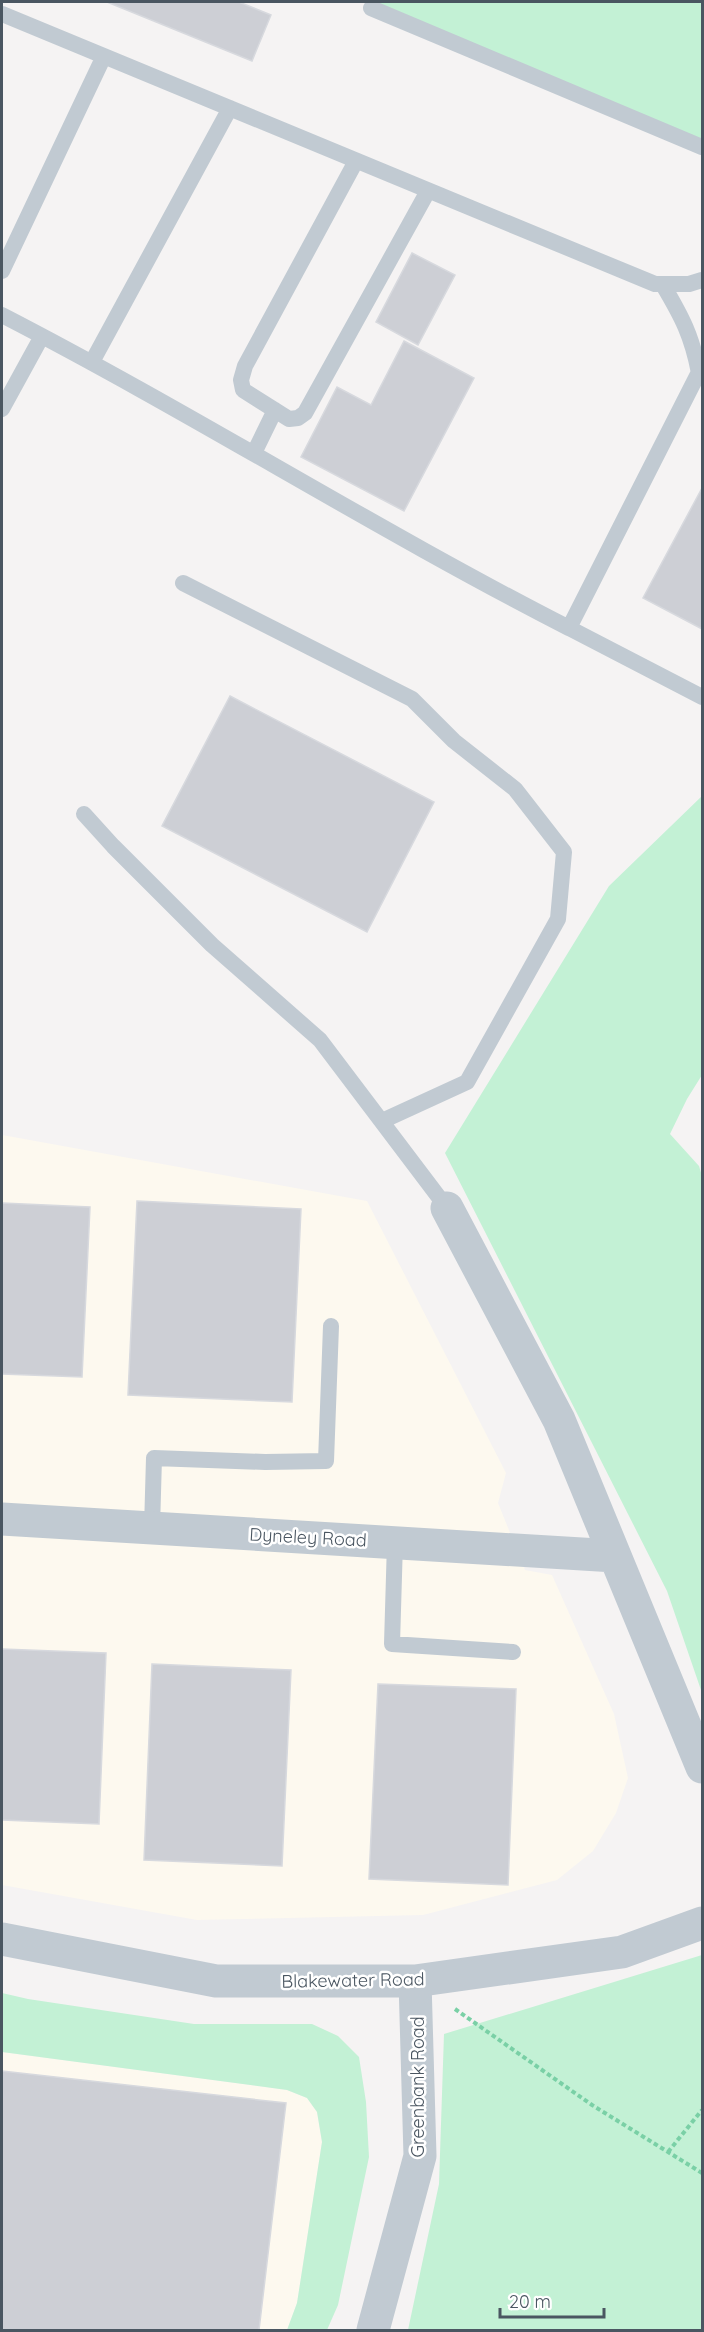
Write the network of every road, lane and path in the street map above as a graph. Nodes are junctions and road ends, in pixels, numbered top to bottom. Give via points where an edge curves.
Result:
1 (371, 8) dead end
2 (2, 14) edge
3 (104, 56) junction
4 (230, 108) junction
5 (702, 147) edge
6 (356, 161) junction
7 (428, 191) junction
8 (2, 270) edge
9 (702, 280) edge
10 (663, 285) junction
11 (2, 315) edge
12 (42, 336) junction
13 (92, 362) junction
14 (701, 370) edge
15 (2, 409) edge
16 (275, 410) junction
17 (254, 453) junction
18 (183, 583) dead end
19 (569, 628) junction
20 (702, 697) edge
21 (84, 814) dead end
22 (382, 1121) junction
23 (447, 1209) joint
24 (331, 1326) dead end
25 (2, 1519) edge
26 (152, 1528) junction
27 (395, 1542) junction
28 (615, 1556) junction
29 (513, 1652) dead end
30 (702, 1767) edge
31 (702, 1923) edge
32 (2, 1940) edge
33 (416, 1981) junction
34 (702, 2110) edge
35 (668, 2152) junction
36 (702, 2173) edge
37 (373, 2331) edge

1 - 5 lane
2 - 3 lane
3 - 4 lane
3 - 8 lane
4 - 6 lane
4 - 13 lane
6 - 7 lane
6 - 16 lane via 245,366 243,390
7 - 10 lane
7 - 16 lane via 305,413 290,419
9 - 10 lane
10 - 14 lane via 684,320
11 - 12 lane
12 - 13 lane
12 - 15 lane
13 - 17 lane
14 - 19 lane
16 - 17 lane
17 - 19 lane via 480,582
18 - 22 lane via 412,699 454,741 515,789 564,852 558,919 468,1082
19 - 20 lane
21 - 22 lane via 212,945 320,1040
22 - 23 lane
23 - 28 street via 559,1420
24 - 26 lane via 326,1461 154,1458
25 - 26 street, Dyneley Road
26 - 27 street, Dyneley Road
27 - 28 street, Dyneley Road
27 - 29 lane via 392,1644
28 - 30 street
31 - 33 street, Blakewater Road via 622,1952
32 - 33 street, Blakewater Road via 216,1982
33 - 35 path via 520,2056
33 - 37 street, Greenbank Road via 420,2156
34 - 35 path
35 - 36 path

